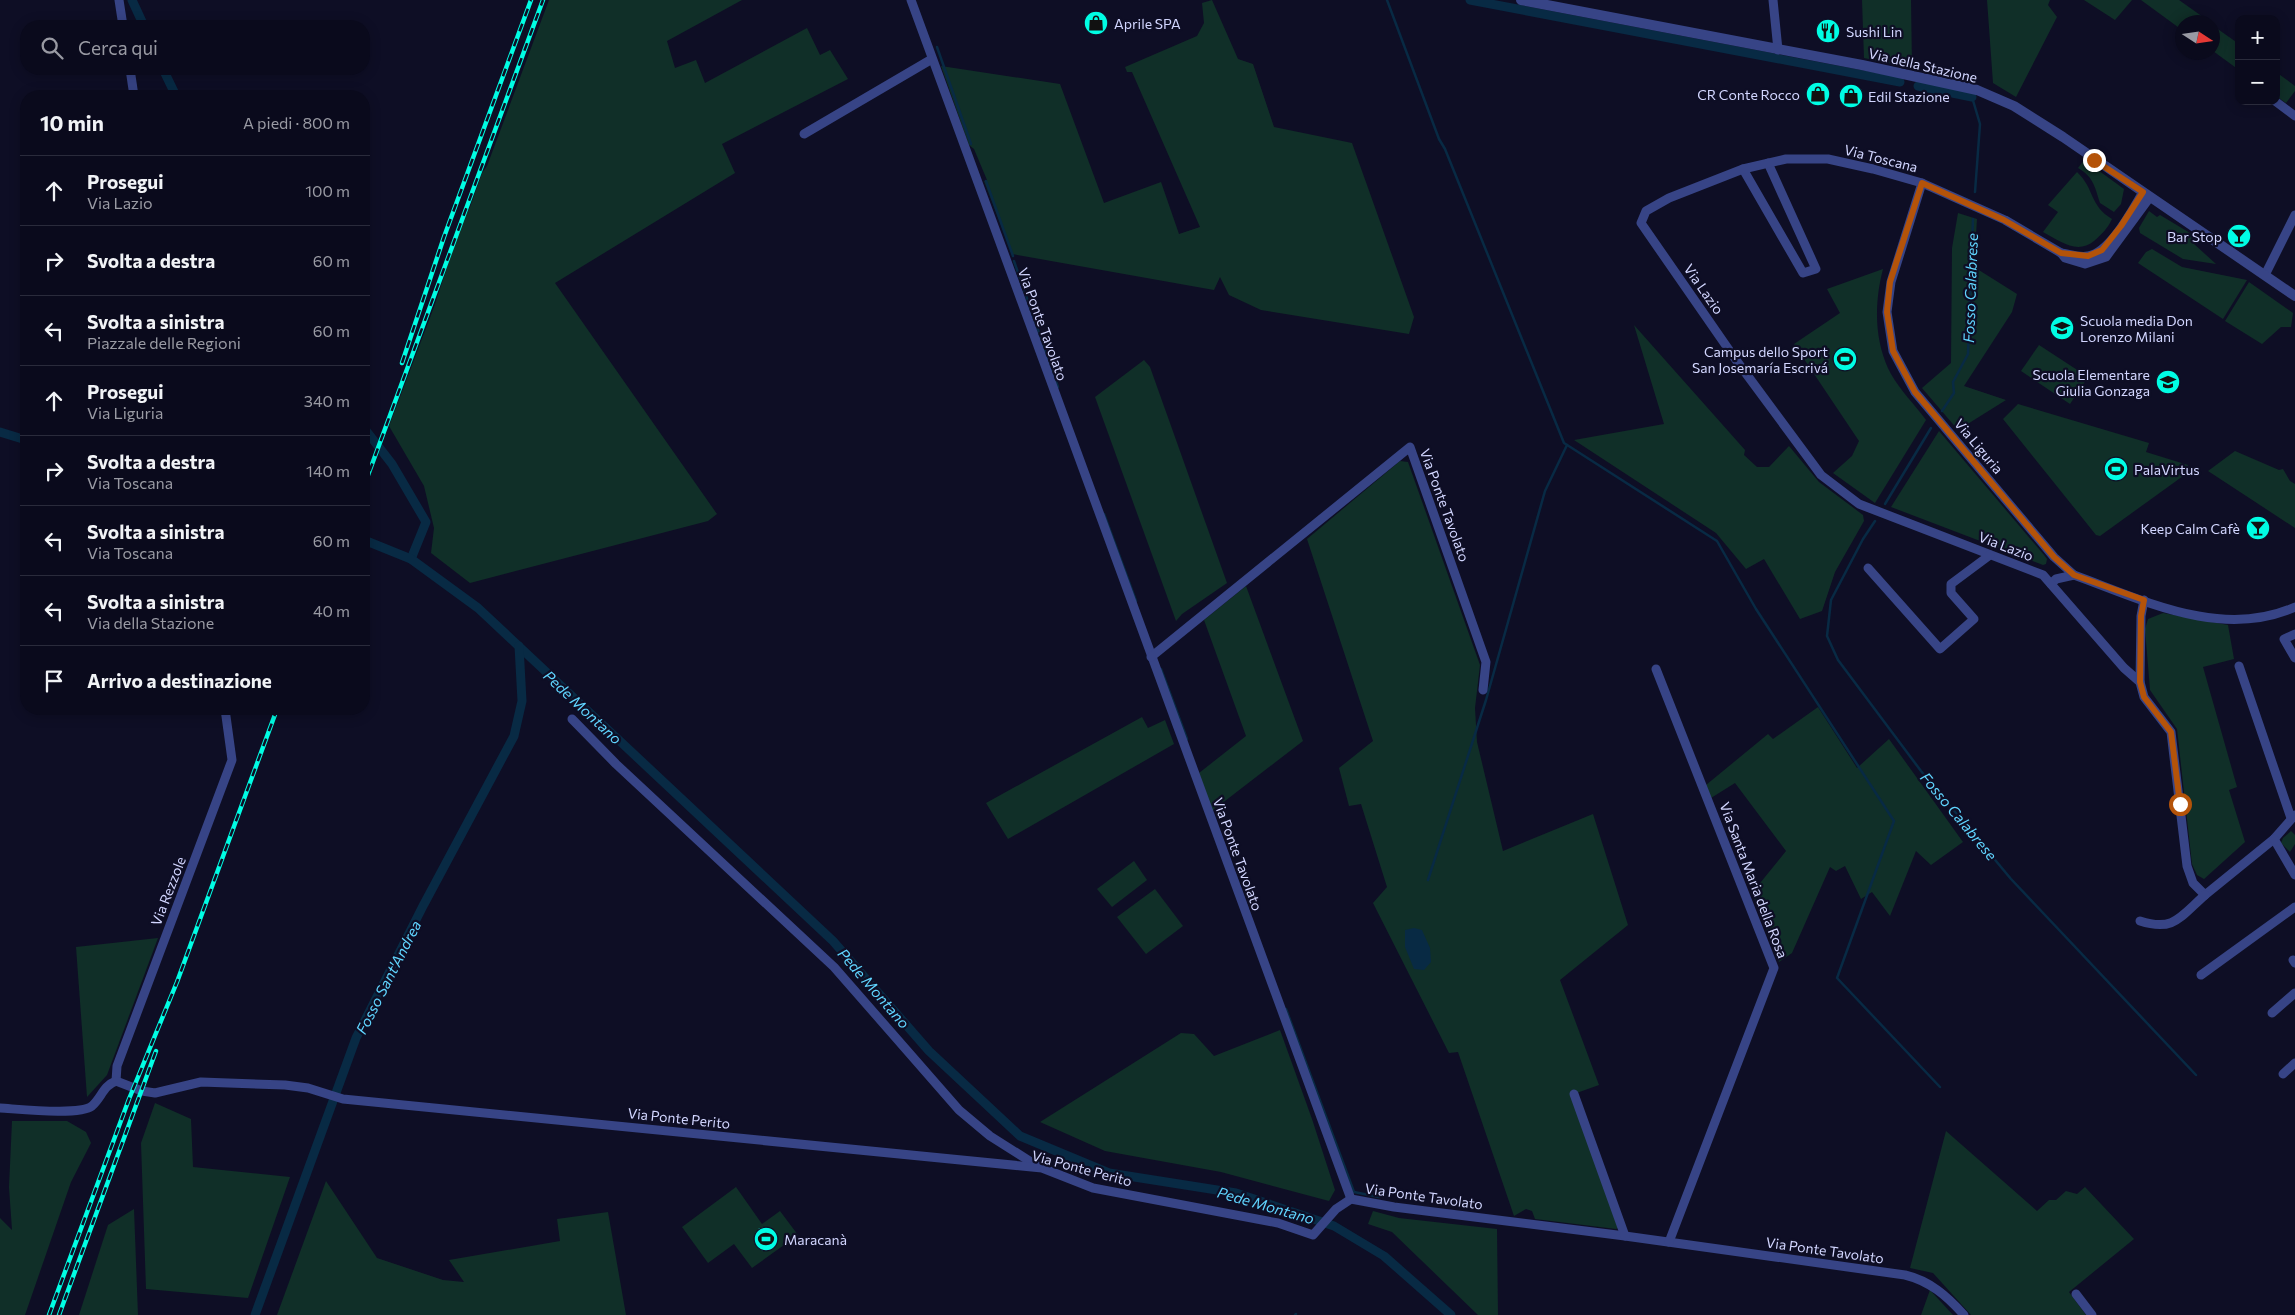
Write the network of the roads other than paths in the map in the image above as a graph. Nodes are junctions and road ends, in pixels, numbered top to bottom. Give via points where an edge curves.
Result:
1 (119, 0) edge
2 (911, 0) edge
3 (1520, 0) edge
4 (1773, 0) edge
5 (122, 20) edge
6 (1778, 50) junction
7 (932, 58) junction
8 (131, 75) edge
9 (133, 90) edge
10 (2280, 105) edge
11 (2295, 116) edge
12 (804, 134) dead end
13 (1768, 163) junction
14 (1744, 169) junction
15 (1922, 183) junction
16 (2147, 194) junction
17 (2295, 215) edge
18 (1641, 223) joint
19 (2265, 275) junction
20 (2295, 296) edge
21 (1990, 554) junction
22 (1868, 568) dead end
23 (2071, 572) junction
24 (2053, 581) junction
25 (2144, 600) junction
26 (2295, 607) edge
27 (2295, 634) edge
28 (1151, 657) junction
29 (2295, 658) edge
30 (2239, 666) dead end
31 (1656, 669) dead end
32 (2140, 682) junction
33 (1483, 690) dead end
34 (226, 715) edge
35 (572, 719) dead end
36 (2293, 816) edge
37 (2274, 839) junction
38 (2295, 875) edge
39 (2205, 895) junction
40 (2295, 907) edge
41 (2140, 920) dead end
42 (2201, 975) dead end
43 (2295, 994) edge
44 (2272, 1013) dead end
45 (2295, 1063) edge
46 (2283, 1074) dead end
47 (116, 1081) junction
48 (1574, 1094) dead end
49 (0, 1108) edge
50 (1042, 1168) junction
51 (1351, 1199) junction
52 (1625, 1236) junction
53 (1669, 1242) junction
54 (2076, 1294) dead end
55 (1964, 1315) edge
56 (2092, 1315) edge

1 - 5 street
2 - 7 street, Via Ponte Tavolato
3 - 6 street, Via della Stazione
4 - 6 street
6 - 16 street, Via della Stazione via 1977,90 2014,106
7 - 12 street
7 - 28 street, Via Ponte Tavolato
8 - 9 street
10 - 11 street
13 - 14 street, Via Toscana
13 - 14 street via 1816,269 1803,273
13 - 15 street, Via Toscana via 1786,159 1828,159
14 - 18 street, Via Toscana via 1646,210
15 - 16 street, Via Toscana via 2004,220 2065,258 2085,264 2106,257
15 - 23 street, Via Liguria via 1890,282 1887,312 1893,351 1915,392 2054,557
16 - 19 street, Via della Stazione
17 - 19 street
18 - 21 street, Via Lazio via 1821,476 1859,504
19 - 20 street, Via della Stazione
21 - 22 street via 1950,584 1951,593 1974,619 1940,649
21 - 24 street, Via Lazio
23 - 24 street
23 - 25 street
24 - 32 street, Via Lazio via 2124,668
25 - 26 street via 2212,619 2257,617
25 - 32 street
27 - 29 street via 2284,639
28 - 33 street, Via Ponte Tavolato via 1410,447 1486,662
28 - 51 street, Via Ponte Tavolato
30 - 36 street
31 - 53 street, Via Santa Maria della Rosa via 1774,968
32 - 39 street, Via Lazio via 2144,697 2171,732 2187,866 2192,883
34 - 47 street, Via Rezzole via 232,760 117,1066
35 - 50 street via 834,967 959,1110 990,1136
36 - 37 street
37 - 38 street
37 - 39 street
39 - 41 street via 2168,925 2155,926
40 - 42 street
43 - 44 street
45 - 46 street
47 - 49 street via 107,1084 92,1106 78,1112
47 - 50 street, Via Ponte Perito via 155,1093 201,1082 285,1085 343,1099
48 - 52 street
50 - 51 street, Via Ponte Perito via 1093,1188 1278,1222 1313,1235 1331,1214
51 - 52 street, Via Ponte Tavolato
52 - 53 street, Via Ponte Tavolato
53 - 55 street, Via Ponte Tavolato via 1921,1279 1947,1297
54 - 56 street

